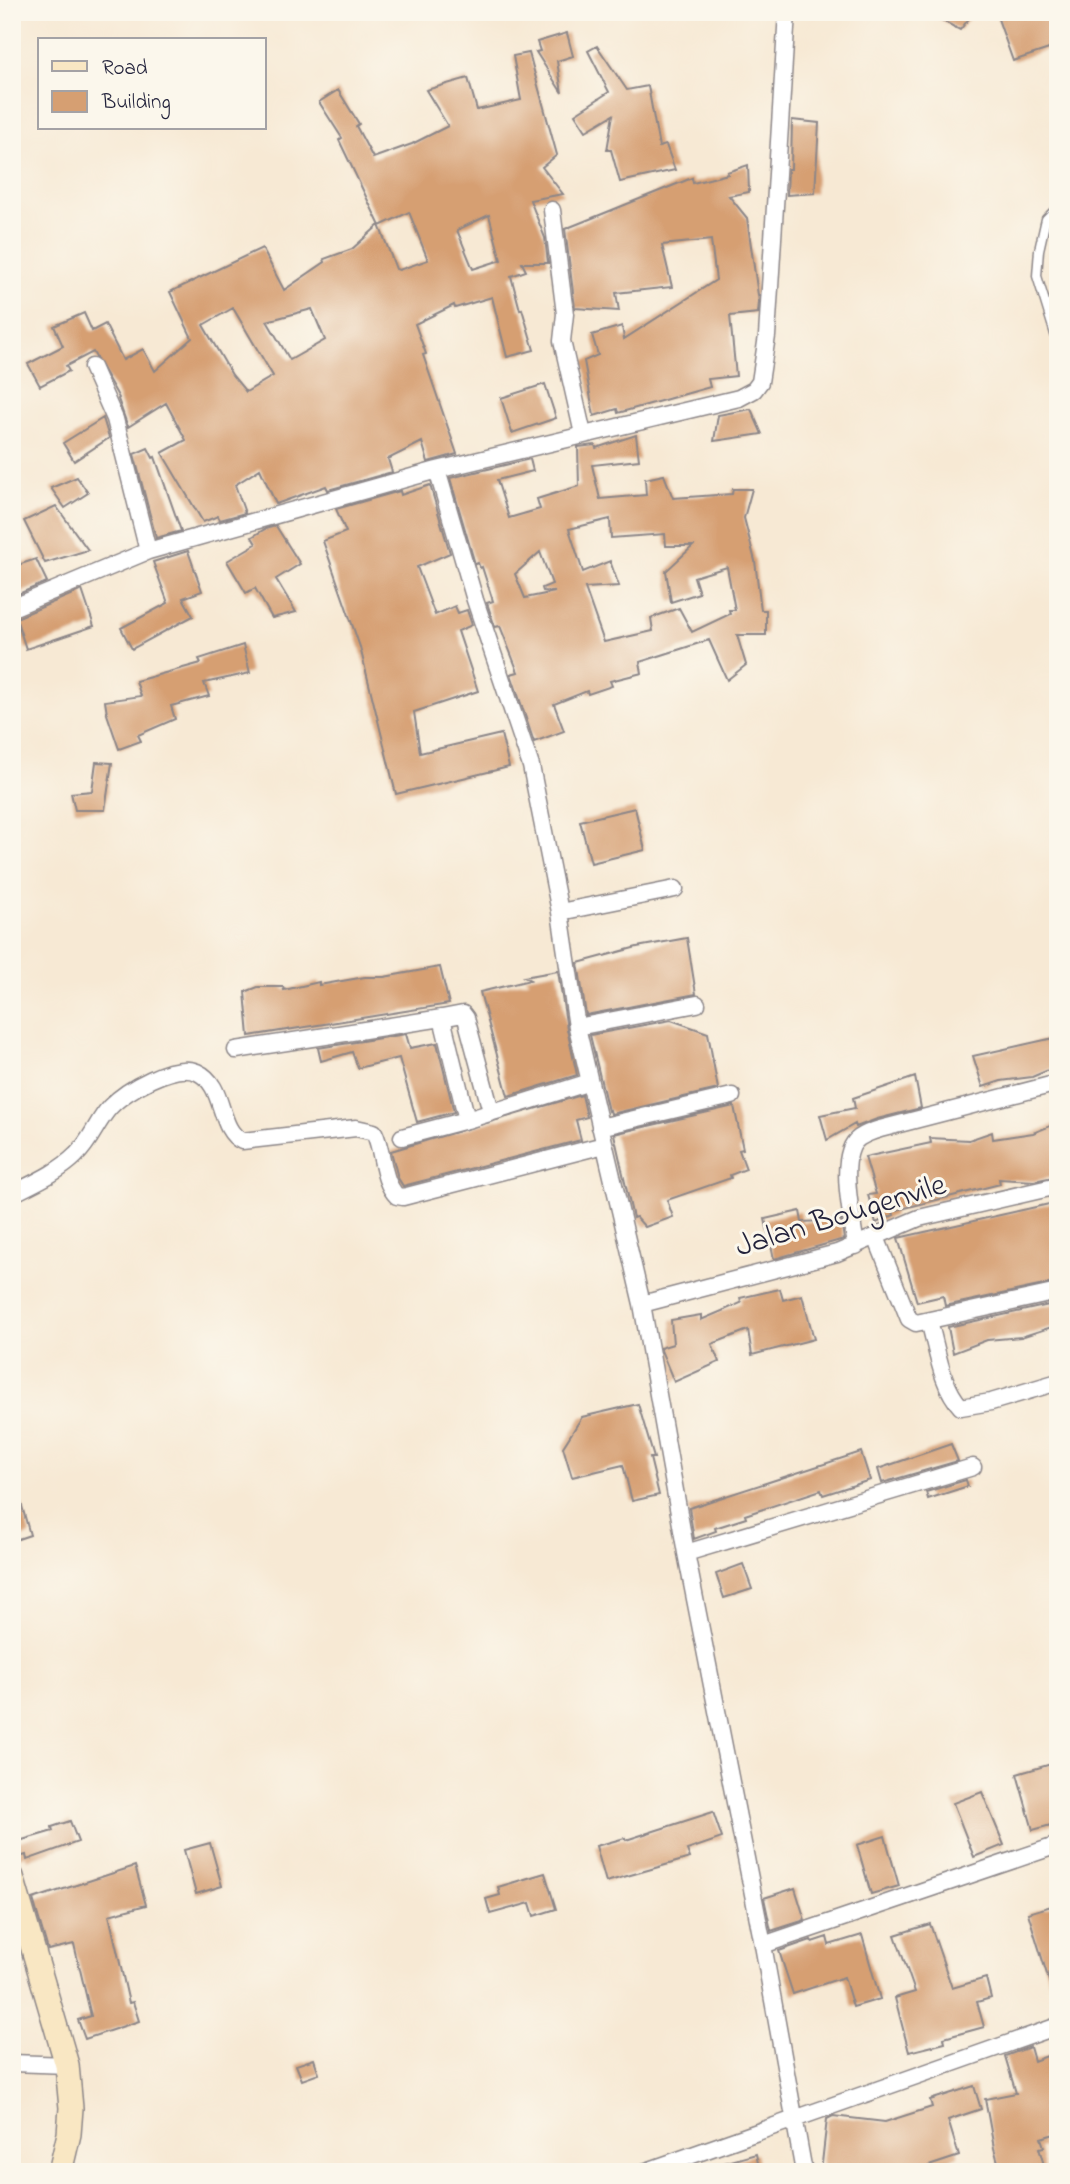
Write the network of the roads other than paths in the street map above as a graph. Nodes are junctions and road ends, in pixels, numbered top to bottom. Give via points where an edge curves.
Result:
1 (787, 12) edge
2 (1058, 207) edge
3 (552, 210) dead end
4 (1058, 344) edge
5 (92, 367) dead end
6 (583, 434) junction
7 (436, 470) junction
8 (148, 551) junction
9 (12, 608) edge
10 (675, 889) dead end
11 (560, 912) junction
12 (697, 1004) dead end
13 (442, 1018) junction
14 (577, 1027) junction
15 (236, 1050) dead end
16 (590, 1082) junction
17 (1058, 1083) edge
18 (733, 1096) dead end
19 (491, 1111) junction
20 (467, 1120) junction
21 (600, 1127) junction
22 (402, 1137) dead end
23 (604, 1145) junction
24 (1058, 1186) edge
25 (12, 1194) edge
26 (876, 1237) junction
27 (856, 1246) junction
28 (1058, 1292) edge
29 (642, 1304) junction
30 (929, 1321) junction
31 (1058, 1381) edge
32 (973, 1467) dead end
33 (686, 1553) junction
34 (1058, 1845) edge
35 (12, 1877) edge
36 (763, 1944) junction
37 (1058, 2026) edge
38 (12, 2063) edge
39 (67, 2065) junction
40 (794, 2119) junction
41 (61, 2172) edge
42 (644, 2172) edge
43 (804, 2172) edge

1 - 6 street via 767,335 760,382 739,398
2 - 4 lane via 1046,219 1037,276
3 - 6 street via 565,314 562,341
5 - 8 street via 120,434
6 - 7 street
7 - 8 street
7 - 11 street via 531,766
8 - 9 street
10 - 11 street
11 - 14 street
12 - 14 street
13 - 15 street
13 - 19 street via 466,1017
13 - 20 street
14 - 16 street
16 - 19 street
16 - 21 street
17 - 27 street via 858,1138 846,1167
18 - 21 street
19 - 20 street
20 - 22 street
21 - 23 street
23 - 25 street via 397,1196 391,1190 374,1132 356,1128 242,1141 230,1131 211,1085 198,1072 184,1069 130,1091 110,1107 78,1154
23 - 29 street
24 - 26 street, Jalan Bougenvile via 919,1218
26 - 27 street, Jalan Bougenvile
26 - 30 street via 909,1320
27 - 29 street, Jalan Bougenvile
28 - 30 street
29 - 33 street
30 - 31 street via 946,1380 961,1406 991,1402
32 - 33 street
33 - 36 street
34 - 36 street
35 - 39 street
36 - 40 street
37 - 40 street
38 - 39 street
39 - 41 street via 71,2108
40 - 42 street
40 - 43 street

